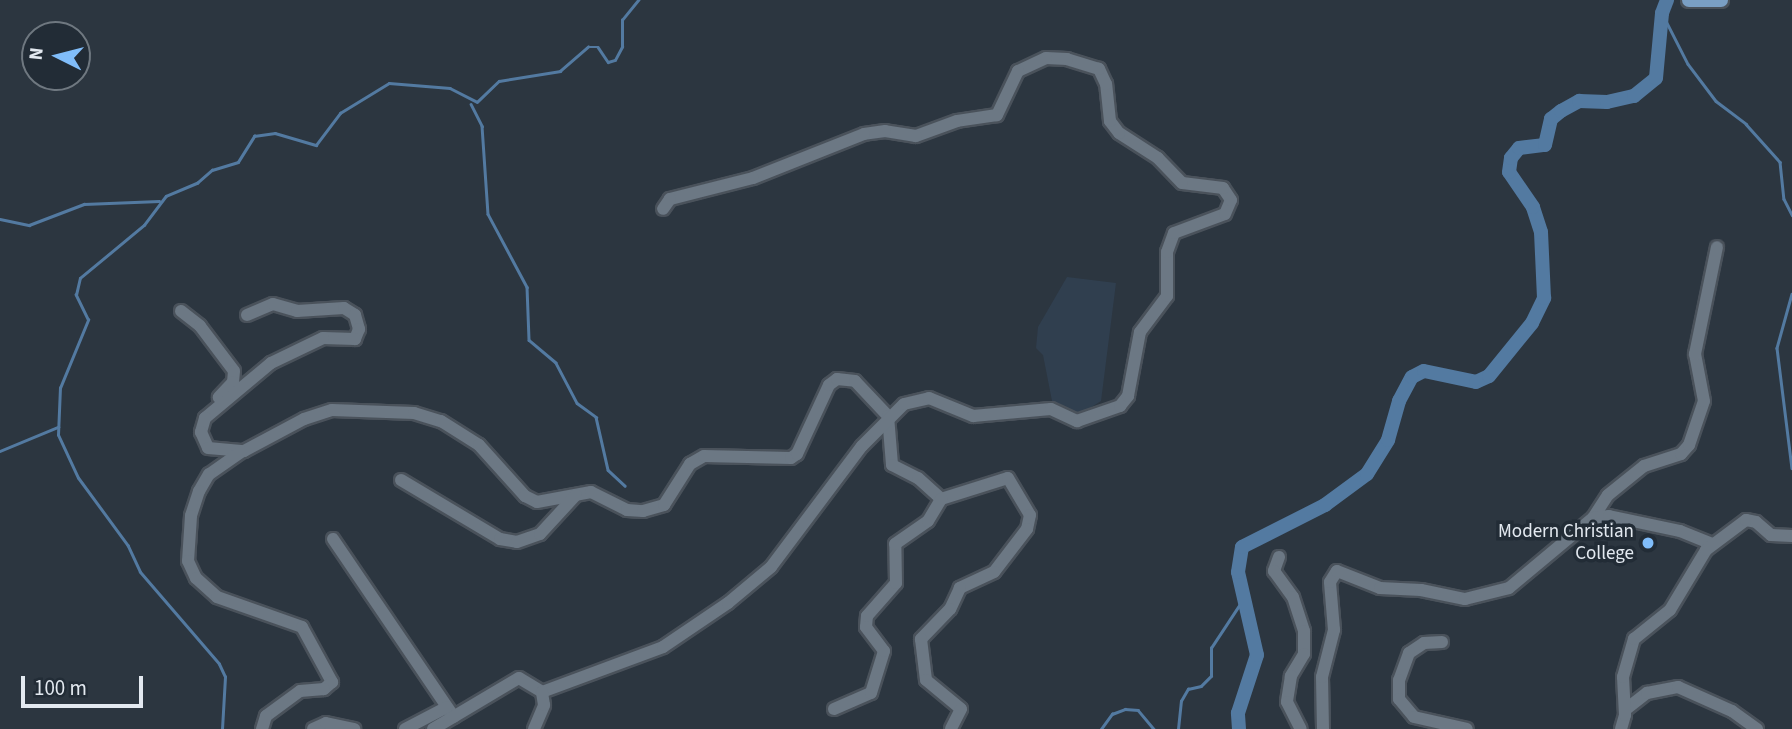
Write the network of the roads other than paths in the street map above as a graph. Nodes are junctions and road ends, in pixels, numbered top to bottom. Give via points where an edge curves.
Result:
1 (1689, 0) edge
2 (1721, 0) edge
3 (663, 209) dead end
4 (1717, 247) dead end
5 (181, 311) dead end
6 (247, 315) dead end
7 (887, 416) junction
8 (202, 426) junction
9 (244, 451) junction
10 (401, 480) dead end
11 (577, 494) junction
12 (941, 499) junction
13 (1593, 518) junction
14 (1792, 536) edge
15 (333, 539) dead end
16 (1713, 544) junction
17 (1279, 557) dead end
18 (1442, 642) dead end
19 (542, 692) junction
20 (834, 709) dead end
21 (1625, 709) junction
22 (451, 712) junction
23 (262, 729) edge
24 (313, 729) edge
25 (354, 729) edge
26 (405, 729) edge
27 (433, 729) edge
28 (534, 729) edge
29 (951, 729) edge
30 (1301, 729) edge
31 (1323, 729) edge
32 (1467, 729) edge
33 (1621, 729) edge
34 (1757, 729) edge

1 - 2 main road
3 - 7 street via 670,200 753,178 864,134 886,131 916,136 957,121 997,115 1018,71 1035,59 1090,64 1104,75 1110,121 1119,133 1158,158 1182,183 1223,188 1229,193 1231,206 1210,222 1174,233 1167,252 1167,296 1136,340 1128,396 1120,406 1077,421 1051,409 973,416 929,398 904,404
4 - 13 street via 1695,354 1704,401 1689,445 1681,454 1644,466 1608,495
5 - 8 street via 200,326 233,371 233,382 204,413
6 - 8 street via 273,304 297,311 344,308 355,315 359,329 355,339 323,338 271,363 214,409
7 - 11 street via 855,381 837,379 823,393 797,454 790,458 704,456 690,464 664,505 643,511 627,510 591,492
7 - 12 street via 892,432 890,463 918,478
7 - 19 street via 771,566 729,603 663,647
8 - 9 street via 201,439 208,448
9 - 11 street via 303,419 332,410 414,413 441,421 479,445 531,500 545,503
9 - 23 street via 209,474 199,491 191,516 188,561 196,578 217,597 302,627 331,682 324,689 300,691 266,716
10 - 11 street via 500,538 517,542 540,534
12 - 20 street via 928,521 895,544 896,583 867,616 866,627 884,651 872,693
12 - 29 street via 962,496 1005,477 1030,515 1027,529 994,572 960,588 950,609 921,639 926,680 961,709
13 - 16 street via 1609,516
13 - 31 street via 1503,592 1465,599 1380,588 1342,571 1332,574 1335,619 1322,677
14 - 16 street via 1771,535 1746,520
15 - 22 street
16 - 21 street via 1670,610 1634,639 1623,677
17 - 30 street via 1274,571 1293,597 1304,631 1304,654 1291,676 1287,702
18 - 32 street via 1424,643 1409,653 1399,680 1399,699 1414,717
19 - 22 street via 519,678
19 - 28 street via 544,705
21 - 33 street
21 - 34 street via 1647,693 1678,687 1732,711
22 - 26 street
22 - 27 street
24 - 25 street via 326,723

